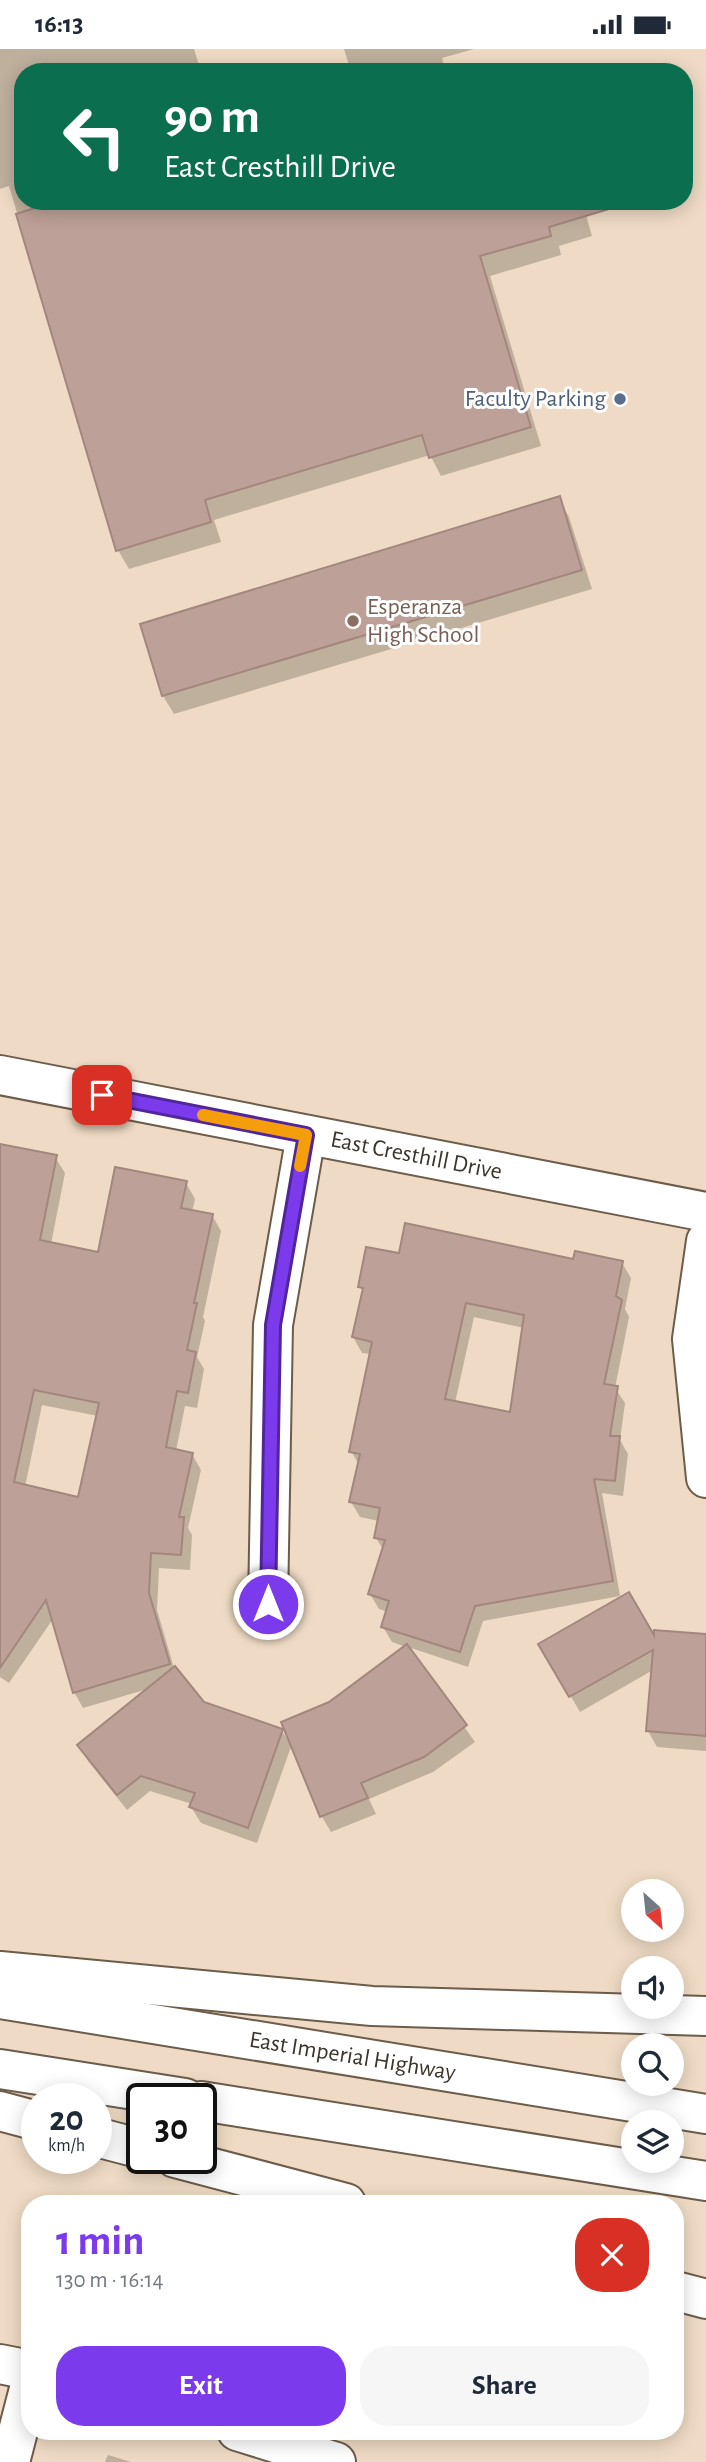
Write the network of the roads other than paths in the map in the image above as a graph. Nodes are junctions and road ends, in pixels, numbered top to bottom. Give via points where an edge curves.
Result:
1 (0, 1075) edge
2 (306, 1135) junction
3 (706, 1212) edge
4 (706, 1241) edge
5 (706, 1478) edge
6 (268, 1604) dead end
7 (0, 1971) edge
8 (0, 1999) edge
9 (706, 2017) edge
10 (0, 2069) edge
11 (126, 2089) edge
12 (217, 2104) edge
13 (0, 2111) edge
14 (706, 2114) edge
15 (21, 2117) edge
16 (217, 2169) edge
17 (706, 2181) edge
18 (316, 2195) edge
19 (684, 2293) edge
20 (706, 2299) edge
21 (0, 2364) edge
22 (21, 2368) edge
23 (21, 2420) edge
24 (266, 2440) edge
25 (10, 2462) edge
26 (336, 2462) edge

1 - 2 main road, East Cresthill Drive
2 - 3 main road, East Cresthill Drive
2 - 6 main road via 273,1325
4 - 5 main road via 692,1339
7 - 9 main road via 372,2006
8 - 14 main road, East Imperial Highway
10 - 11 main road
12 - 17 main road
13 - 15 main road
16 - 18 main road
19 - 20 main road
21 - 22 main road
23 - 25 main road
24 - 26 main road

